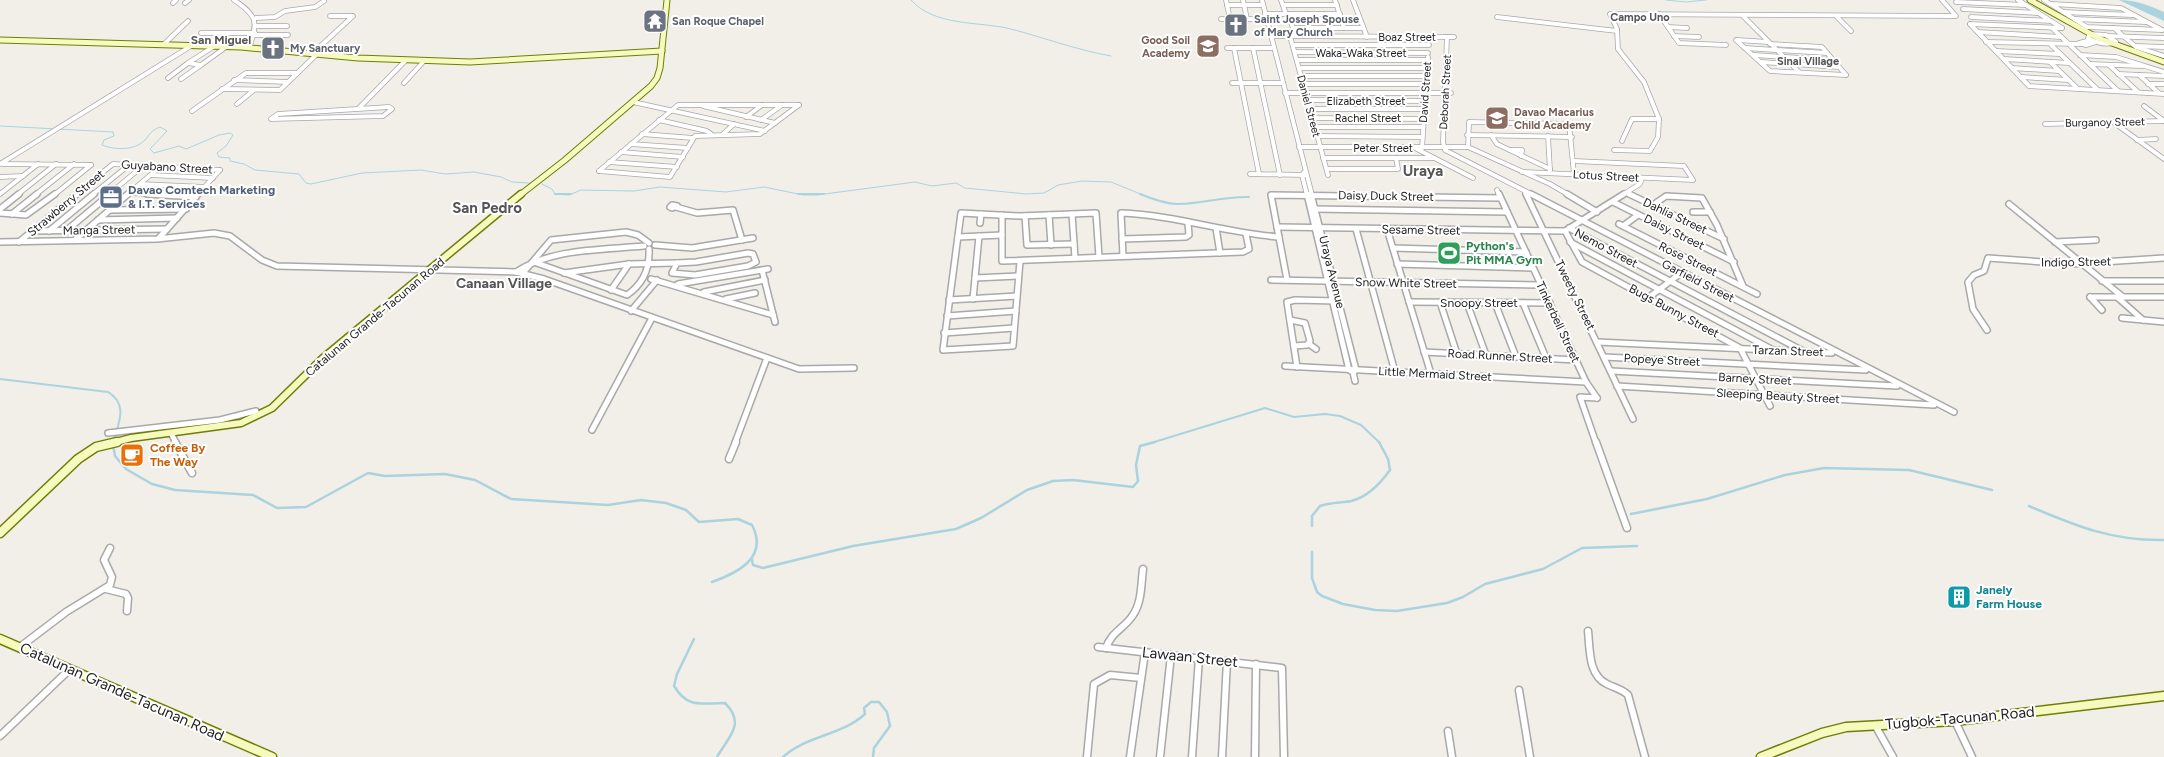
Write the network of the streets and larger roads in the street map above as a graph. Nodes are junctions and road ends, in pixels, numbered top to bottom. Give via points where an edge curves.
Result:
1 (189, 0) edge
2 (234, 0) edge
3 (667, 0) edge
4 (1243, 0) edge
5 (1281, 0) edge
6 (1335, 0) edge
7 (1353, 0) edge
8 (1942, 0) edge
9 (2018, 0) edge
10 (2030, 0) edge
11 (2044, 0) edge
12 (324, 1) dead end
13 (1956, 1) edge
14 (1226, 2) edge
15 (1262, 2) edge
16 (185, 3) dead end
17 (2051, 4) junction
18 (1244, 5) junction
19 (1283, 5) junction
20 (1337, 5) junction
21 (2026, 5) junction
22 (1963, 9) junction
23 (2063, 12) junction
24 (2038, 13) junction
25 (1265, 14) junction
26 (1287, 14) junction
27 (1306, 14) junction
28 (1324, 14) junction
29 (1340, 14) junction
30 (1659, 14) junction
31 (1742, 15) junction
32 (2135, 15) junction
33 (330, 16) dead end
34 (1497, 17) dead end
35 (1838, 17) junction
36 (1971, 17) junction
37 (256, 18) junction
38 (1221, 19) dead end
39 (1230, 19) junction
40 (1247, 19) junction
41 (1266, 19) junction
42 (2074, 19) junction
43 (188, 21) dead end
44 (2051, 21) junction
45 (2150, 22) junction
46 (1978, 25) junction
47 (257, 26) junction
48 (286, 26) dead end
49 (1668, 27) junction
50 (1293, 28) junction
51 (1310, 28) junction
52 (1329, 28) junction
53 (1344, 28) junction
54 (1363, 28) junction
55 (1687, 28) dead end
56 (2052, 28) junction
57 (2113, 28) junction
58 (1618, 31) junction
59 (1851, 31) dead end
60 (2163, 31) edge
61 (1977, 32) junction
62 (201, 33) dead end
63 (254, 34) junction
64 (288, 35) dead end
65 (1271, 36) junction
66 (1293, 36) junction
67 (1674, 36) junction
68 (2107, 36) junction
69 (2125, 36) junction
70 (1367, 37) junction
71 (1429, 37) junction
72 (1448, 37) junction
73 (1454, 37) dead end
74 (1700, 37) dead end
75 (2061, 37) junction
76 (2090, 37) junction
77 (2164, 38) edge
78 (0, 40) edge
79 (2113, 41) junction
80 (1769, 42) junction
81 (1986, 42) junction
82 (2097, 42) junction
83 (2080, 44) junction
84 (163, 45) junction
85 (1293, 45) junction
86 (1429, 45) junction
87 (1726, 45) dead end
88 (2050, 45) junction
89 (2070, 45) junction
90 (189, 46) junction
91 (213, 46) junction
92 (2134, 46) junction
93 (226, 47) junction
94 (2164, 47) edge
95 (249, 48) junction
96 (1227, 48) dead end
97 (1234, 48) junction
98 (1253, 48) junction
99 (1274, 48) junction
100 (1745, 48) junction
101 (1776, 50) junction
102 (662, 51) junction
103 (1995, 51) junction
104 (1295, 52) junction
105 (1428, 53) junction
106 (1828, 53) junction
107 (315, 54) junction
108 (2060, 54) junction
109 (1753, 55) junction
110 (2080, 55) junction
111 (2164, 56) edge
112 (1784, 57) junction
113 (2003, 59) junction
114 (406, 60) junction
115 (1297, 60) junction
116 (1428, 60) junction
117 (1833, 60) junction
118 (424, 61) junction
119 (1761, 62) junction
120 (2050, 62) junction
121 (2069, 62) junction
122 (2164, 62) edge
123 (188, 63) junction
124 (1791, 64) junction
125 (2090, 64) junction
126 (202, 65) junction
127 (2109, 65) junction
128 (2144, 65) junction
129 (1839, 67) junction
130 (1299, 68) junction
131 (1427, 68) junction
132 (2012, 68) junction
133 (2059, 71) junction
134 (2164, 72) edge
135 (1800, 73) junction
136 (297, 74) junction
137 (2118, 74) junction
138 (2138, 75) junction
139 (1301, 76) junction
140 (1426, 76) junction
141 (2164, 76) edge
142 (2020, 77) junction
143 (168, 78) dead end
144 (182, 79) dead end
145 (234, 80) junction
146 (2068, 80) junction
147 (288, 82) junction
148 (404, 83) dead end
149 (1232, 83) dead end
150 (1241, 83) junction
151 (1260, 83) junction
152 (1282, 83) junction
153 (1303, 84) junction
154 (1426, 84) junction
155 (2148, 84) junction
156 (2164, 84) edge
157 (222, 89) junction
158 (254, 89) junction
159 (2078, 89) junction
160 (2097, 90) junction
161 (2118, 91) junction
162 (1285, 92) junction
163 (2138, 92) junction
164 (1306, 93) junction
165 (1425, 93) junction
166 (1445, 93) junction
167 (1451, 93) dead end
168 (2162, 93) edge
169 (1308, 100) junction
170 (1425, 101) junction
171 (633, 102) junction
172 (236, 104) dead end
173 (702, 105) junction
174 (762, 105) junction
175 (782, 105) junction
176 (2144, 106) dead end
177 (359, 108) junction
178 (1310, 109) junction
179 (1424, 109) junction
180 (323, 110) junction
181 (672, 110) junction
182 (192, 111) dead end
183 (746, 117) junction
184 (318, 118) junction
185 (1313, 118) junction
186 (1424, 118) junction
187 (1659, 119) junction
188 (659, 120) junction
189 (761, 120) junction
190 (2164, 121) edge
191 (2113, 122) junction
192 (775, 123) junction
193 (734, 124) junction
194 (2045, 124) dead end
195 (1315, 127) junction
196 (1423, 127) junction
197 (765, 131) junction
198 (642, 134) junction
199 (711, 134) junction
200 (1467, 134) junction
201 (722, 135) junction
202 (1491, 135) junction
203 (1318, 136) junction
204 (1548, 136) junction
205 (1422, 137) junction
206 (1572, 137) junction
207 (693, 138) junction
208 (2156, 139) dead end
209 (2137, 140) junction
210 (1622, 141) dead end
211 (631, 144) junction
212 (1298, 147) junction
213 (1468, 147) junction
214 (688, 148) junction
215 (1321, 148) junction
216 (1415, 148) junction
217 (1422, 148) junction
218 (1444, 148) junction
219 (1509, 150) junction
220 (1614, 150) dead end
221 (620, 152) junction
222 (15, 153) dead end
223 (1521, 156) junction
224 (682, 157) junction
225 (1324, 158) junction
226 (1396, 158) junction
227 (1434, 158) junction
228 (2164, 159) edge
229 (1574, 161) junction
230 (609, 162) junction
231 (1, 163) edge
232 (38, 164) junction
233 (57, 164) junction
234 (74, 164) junction
235 (114, 164) joint
236 (129, 164) junction
237 (144, 165) junction
238 (161, 166) junction
239 (677, 167) junction
240 (1326, 169) junction
241 (1550, 171) junction
242 (1519, 172) junction
243 (151, 174) junction
244 (1250, 174) dead end
245 (1259, 174) junction
246 (1305, 174) junction
247 (1328, 174) dead end
248 (1574, 174) junction
249 (1280, 175) junction
250 (23, 176) junction
251 (1, 177) edge
252 (213, 178) junction
253 (1473, 178) dead end
254 (1642, 178) junction
255 (140, 184) junction
256 (205, 187) junction
257 (1497, 190) dead end
258 (1525, 192) junction
259 (130, 193) junction
260 (1627, 193) junction
261 (0, 194) edge
262 (1310, 195) junction
263 (196, 197) junction
264 (1500, 198) junction
265 (1613, 202) junction
266 (2009, 204) dead end
267 (1653, 205) junction
268 (676, 207) dead end
269 (186, 208) junction
270 (0, 209) edge
271 (1313, 209) junction
272 (110, 210) junction
273 (1507, 212) junction
274 (1597, 212) junction
275 (1693, 212) dead end
276 (1710, 212) junction
277 (0, 214) edge
278 (12, 214) junction
279 (981, 214) junction
280 (1072, 214) junction
281 (1002, 215) junction
282 (1049, 215) junction
283 (1638, 215) junction
284 (1025, 216) junction
285 (177, 218) junction
286 (98, 220) junction
287 (1581, 221) junction
288 (980, 223) dead end
289 (1188, 223) junction
290 (1277, 227) junction
291 (1216, 228) junction
292 (1318, 228) junction
293 (167, 229) junction
294 (1356, 229) junction
295 (1387, 229) junction
296 (1567, 229) junction
297 (67, 230) junction
298 (86, 230) junction
299 (32, 231) junction
300 (49, 231) junction
301 (1516, 231) junction
302 (1544, 231) junction
303 (1246, 234) junction
304 (1002, 235) junction
305 (979, 236) junction
306 (958, 237) junction
307 (1279, 237) junction
308 (158, 238) junction
309 (753, 238) dead end
310 (1122, 239) junction
311 (1724, 239) junction
312 (742, 240) junction
313 (2096, 240) dead end
314 (74, 241) junction
315 (0, 242) edge
316 (18, 242) junction
317 (1570, 242) junction
318 (2055, 242) junction
319 (1074, 244) junction
320 (1051, 245) junction
321 (647, 246) junction
322 (1392, 248) junction
323 (1526, 252) junction
324 (1220, 253) junction
325 (1123, 256) junction
326 (1099, 257) junction
327 (1075, 258) junction
328 (2164, 258) edge
329 (1020, 260) junction
330 (534, 262) junction
331 (650, 262) junction
332 (677, 262) junction
333 (1734, 262) junction
334 (629, 264) junction
335 (1398, 264) junction
336 (2081, 264) junction
337 (1533, 268) junction
338 (768, 269) dead end
339 (431, 270) junction
340 (762, 270) junction
341 (516, 272) junction
342 (523, 273) junction
343 (1682, 273) junction
344 (564, 274) junction
345 (1018, 276) junction
346 (975, 278) junction
347 (765, 280) junction
348 (1271, 280) dead end
349 (1288, 280) junction
350 (1331, 281) junction
351 (1670, 281) junction
352 (2102, 281) junction
353 (2164, 281) edge
354 (1370, 282) junction
355 (1403, 282) junction
356 (674, 284) junction
357 (1541, 286) junction
358 (1743, 286) junction
359 (1659, 289) junction
360 (611, 290) junction
361 (702, 292) junction
362 (755, 293) dead end
363 (1757, 294) dead end
364 (1017, 296) junction
365 (2117, 297) junction
366 (2123, 297) junction
367 (2164, 297) edge
368 (1648, 298) junction
369 (724, 299) junction
370 (973, 299) junction
371 (949, 300) junction
372 (1336, 301) junction
373 (1409, 302) junction
374 (1440, 302) junction
375 (1467, 303) junction
376 (1495, 303) junction
377 (1523, 303) junction
378 (1550, 303) junction
379 (2102, 310) dead end
380 (631, 311) junction
381 (1016, 312) junction
382 (773, 315) junction
383 (947, 316) junction
384 (652, 318) junction
385 (1309, 318) dead end
386 (2122, 318) dead end
387 (1290, 320) junction
388 (2144, 320) junction
389 (1304, 321) junction
390 (775, 322) dead end
391 (2164, 322) edge
392 (1014, 328) junction
393 (1987, 330) dead end
394 (944, 333) junction
395 (1597, 342) junction
396 (1309, 344) junction
397 (1294, 346) junction
398 (1316, 349) dead end
399 (1741, 349) junction
400 (1774, 350) junction
401 (1424, 352) junction
402 (1803, 352) junction
403 (1835, 353) junction
404 (1457, 354) junction
405 (1486, 355) junction
406 (1516, 357) junction
407 (1604, 357) junction
408 (767, 358) junction
409 (1546, 358) junction
410 (1576, 360) junction
411 (1749, 365) junction
412 (1284, 366) dead end
413 (1297, 367) junction
414 (854, 368) dead end
415 (1870, 370) junction
416 (1353, 371) junction
417 (1611, 371) junction
418 (1395, 372) junction
419 (1431, 374) junction
420 (1756, 379) junction
421 (1355, 381) dead end
422 (1586, 382) junction
423 (1617, 386) junction
424 (1900, 386) junction
425 (1765, 396) junction
426 (1938, 405) junction
427 (1770, 406) dead end
428 (256, 411) dead end
429 (1954, 412) dead end
430 (1633, 419) dead end
431 (152, 426) junction
432 (592, 430) dead end
433 (108, 433) dead end
434 (171, 433) junction
435 (147, 436) junction
436 (729, 459) dead end
437 (192, 473) dead end
438 (1627, 528) dead end
439 (0, 533) edge
440 (110, 548) dead end
441 (1142, 569) dead end
442 (106, 589) junction
443 (127, 611) dead end
444 (1588, 631) dead end
445 (0, 639) edge
446 (20, 647) junction
447 (1098, 647) dead end
448 (1106, 648) junction
449 (1144, 652) junction
450 (1171, 655) junction
451 (1199, 658) junction
452 (1227, 662) junction
453 (1256, 664) junction
454 (71, 669) junction
455 (1141, 678) junction
456 (1519, 690) dead end
457 (2164, 696) edge
458 (1954, 721) junction
459 (1874, 725) junction
460 (1448, 731) dead end
461 (0, 736) edge
462 (272, 757) edge
463 (1087, 757) edge
464 (1130, 757) edge
465 (1160, 757) edge
466 (1192, 757) edge
467 (1222, 757) edge
468 (1255, 757) edge
469 (1284, 757) edge
470 (1452, 757) edge
471 (1530, 757) edge
472 (1645, 757) edge
473 (1761, 757) edge
474 (1893, 757) edge
475 (1972, 757) edge

1 - 16 street
2 - 37 street
3 - 102 street, Catalunan Grande-Tacunan Road
4 - 18 street
5 - 19 street, Daniel Street
6 - 20 street
7 - 54 street
8 - 35 street via 1956,16
9 - 21 street
10 - 76 street
11 - 17 street
12 - 37 street via 315,7 285,11 275,17
13 - 21 street
13 - 22 street
14 - 18 street
14 - 39 street
15 - 18 street
15 - 25 street, Uraya Avenue
17 - 23 street
17 - 32 street via 2119,8
18 - 40 street
19 - 20 street
19 - 26 street, Daniel Street
20 - 29 street
21 - 24 street
22 - 24 street
22 - 36 street
23 - 32 street
23 - 42 street
24 - 44 street
25 - 26 street
25 - 41 street, Uraya Avenue
26 - 27 street
26 - 50 street, Daniel Street
27 - 28 street
27 - 51 street
28 - 29 street
28 - 52 street
29 - 53 street
30 - 31 street
30 - 49 street
30 - 58 street via 1611,14
31 - 35 street
31 - 80 street
32 - 45 street
33 - 107 street via 353,16
34 - 58 street
35 - 59 street
36 - 44 street
36 - 46 street
37 - 47 street
38 - 39 street
39 - 40 street
40 - 41 street
41 - 65 street, Uraya Avenue
42 - 45 street
42 - 57 street via 2087,27
43 - 84 street
44 - 56 street via 2062,28
45 - 60 street
46 - 56 street
46 - 61 street via 1970,24
47 - 48 street
47 - 63 street
49 - 55 street
49 - 67 street
50 - 51 street
50 - 66 street, Daniel Street
51 - 52 street
52 - 53 street
53 - 54 street
54 - 70 street
56 - 75 street
57 - 60 street
57 - 69 street
58 - 187 street via 1618,49 1644,82
61 - 75 street
61 - 81 street
62 - 63 street
63 - 64 street
63 - 95 street
65 - 66 street, Boaz Street
65 - 99 street, Uraya Avenue
66 - 70 street, Boaz Street
66 - 85 street, Daniel Street
67 - 74 street
67 - 87 street via 1679,43
68 - 69 street
68 - 76 street
68 - 79 street
69 - 77 street
69 - 79 street
69 - 92 street
70 - 71 street, Boaz Street
71 - 72 street, Boaz Street
71 - 86 street, David Street
72 - 73 street, Boaz Street
72 - 166 street, Deborah Street
75 - 89 street
76 - 79 street
76 - 82 street
76 - 83 street
78 - 84 street
79 - 82 street
79 - 122 street
80 - 100 street via 1736,40
80 - 101 street
80 - 106 street via 1822,47
81 - 88 street
81 - 103 street
82 - 83 street
83 - 89 street
84 - 90 street
85 - 86 street
85 - 104 street, Daniel Street
86 - 105 street, David Street
88 - 89 street
88 - 108 street
89 - 110 street
90 - 91 street
90 - 231 street
91 - 93 street
91 - 123 street
92 - 94 street
92 - 111 street
93 - 95 street
93 - 126 street
95 - 107 street
96 - 97 street
97 - 98 street
97 - 150 street
98 - 99 street
98 - 151 street
99 - 152 street, Uraya Avenue
100 - 101 street
100 - 109 street
101 - 106 street
101 - 112 street
102 - 118 street via 480,62
102 - 171 street, Catalunan Grande-Tacunan Road via 655,82
103 - 108 street
103 - 113 street
104 - 105 street, Waka-Waka Street
104 - 115 street, Daniel Street
105 - 116 street, David Street
106 - 117 street
107 - 114 street
107 - 136 street
108 - 121 street
109 - 112 street
109 - 119 street
110 - 125 street
110 - 128 street via 2112,56
112 - 117 street
112 - 124 street
113 - 120 street
113 - 132 street
114 - 118 street
114 - 177 street
115 - 116 street
115 - 130 street, Daniel Street
116 - 131 street, David Street
117 - 129 street
118 - 148 street
119 - 124 street
119 - 135 street via 1770,71
120 - 121 street
120 - 133 street
121 - 160 street
123 - 126 street
123 - 143 street
124 - 129 street
124 - 135 street
125 - 127 street
125 - 161 street
126 - 144 street
127 - 128 street
127 - 137 street
128 - 134 street
129 - 135 street via 1846,75
130 - 131 street
130 - 139 street, Daniel Street
131 - 140 street, David Street
132 - 133 street
132 - 142 street
133 - 146 street
136 - 145 street via 248,72
136 - 147 street
137 - 138 street
137 - 163 street
138 - 141 street
138 - 155 street
139 - 140 street
139 - 153 street, Daniel Street
140 - 154 street, David Street
142 - 146 street
142 - 159 street via 2029,86
145 - 147 street
145 - 157 street
146 - 159 street
147 - 158 street via 280,90
149 - 150 street
150 - 151 street
150 - 245 street
151 - 152 street
151 - 249 street
152 - 162 street, Uraya Avenue
153 - 154 street
153 - 164 street, Daniel Street
154 - 165 street, David Street
155 - 156 street
155 - 168 street
157 - 158 street
157 - 182 street
158 - 172 street
159 - 160 street
160 - 161 street
161 - 163 street
162 - 164 street
162 - 212 street, Uraya Avenue
163 - 168 street
164 - 165 street
164 - 169 street, Daniel Street
165 - 166 street
165 - 170 street, David Street
166 - 167 street
166 - 218 street, Deborah Street
169 - 170 street, Elizabeth Street
169 - 178 street, Daniel Street
170 - 179 street, David Street
171 - 181 street
171 - 339 street, Catalunan Grande-Tacunan Road
173 - 174 street
173 - 181 street via 680,105
173 - 183 street
174 - 175 street
174 - 183 street
175 - 189 street
175 - 192 street via 799,105
176 - 190 street
177 - 180 street
177 - 184 street via 393,108 383,116
178 - 179 street
178 - 185 street, Daniel Street
179 - 186 street, David Street
180 - 184 street
180 - 184 street via 276,114 271,119
181 - 188 street
181 - 193 street
183 - 189 street
185 - 186 street, Rachel Street
185 - 195 street, Daniel Street
186 - 196 street, David Street
187 - 210 street via 1632,119
187 - 220 street via 1658,137 1651,150
188 - 198 street
188 - 199 street
189 - 192 street
190 - 191 street, Burganoy Street
191 - 194 street, Burganoy Street
191 - 209 street
192 - 197 street
193 - 197 street
193 - 201 street
195 - 196 street
195 - 203 street, Daniel Street
196 - 205 street, David Street
197 - 201 street via 756,135
198 - 207 street
198 - 211 street
199 - 201 street
199 - 207 street
200 - 202 street
200 - 206 street via 1468,122 1569,124
200 - 213 street
202 - 204 street
202 - 219 street via 1495,143
203 - 205 street
203 - 215 street, Daniel Street
204 - 206 street
204 - 241 street
205 - 217 street, David Street
206 - 229 street
207 - 214 street
208 - 209 street
209 - 228 street
211 - 214 street
211 - 221 street
212 - 215 street, Peter Street
212 - 246 street, Uraya Avenue
213 - 218 street, Peter Street
213 - 242 street
214 - 224 street
215 - 216 street, Peter Street
215 - 225 street, Daniel Street
216 - 217 street, Peter Street
216 - 227 street
217 - 218 street, Peter Street
218 - 258 street, Garfield Street
219 - 223 street
219 - 223 street via 1524,149
221 - 224 street
221 - 230 street
222 - 231 street
223 - 241 street
224 - 239 street
225 - 226 street
225 - 240 street, Daniel Street
226 - 227 street
226 - 240 street via 1398,169
227 - 253 street
229 - 248 street
229 - 254 street, Lotus Street via 1686,166 1693,181
230 - 239 street
230 - 239 street via 599,171 667,177 672,176
231 - 232 street
232 - 233 street
232 - 250 street
233 - 234 street
233 - 270 street
234 - 278 street
234 - 278 street via 91,165 34,212
235 - 236 street, Guyabano Street
235 - 299 street, Strawberry Street
236 - 237 street, Guyabano Street
236 - 300 street
237 - 238 street, Guyabano Street
237 - 297 street
238 - 243 street
238 - 252 street, Guyabano Street via 220,170
240 - 247 street, Daniel Street
241 - 242 street, Lotus Street
241 - 248 street, Lotus Street
242 - 274 street via 1550,184
243 - 252 street
243 - 255 street
244 - 245 street
245 - 249 street
246 - 249 street
246 - 262 street, Uraya Avenue
248 - 254 street, Lotus Street
250 - 251 street
250 - 261 street
252 - 256 street
254 - 260 street via 1640,184
255 - 256 street
255 - 259 street
256 - 263 street
257 - 264 street, Tinkerbell Street
258 - 287 street, Garfield Street
258 - 302 street, Tweety Street
259 - 263 street
259 - 272 street
260 - 265 street
260 - 267 street, Dahlia Street
262 - 264 street, Daisy Duck Street
262 - 271 street, Uraya Avenue
262 - 290 street, Daisy Duck Street via 1271,195
263 - 269 street
264 - 273 street, Tinkerbell Street
265 - 274 street
265 - 283 street, Daisy Street
266 - 318 street
267 - 276 street via 1666,196 1699,197
267 - 311 street, Dahlia Street
268 - 312 street via 697,213 734,210
269 - 272 street
269 - 285 street
271 - 273 street, Daisy Duck Street
271 - 292 street, Uraya Avenue
272 - 286 street
273 - 301 street, Tinkerbell Street
274 - 287 street
275 - 276 street
276 - 311 street
277 - 278 street
279 - 281 street
279 - 288 street
279 - 306 street via 960,213
280 - 282 street
280 - 319 street
280 - 326 street via 1096,213
281 - 284 street
281 - 304 street
282 - 284 street
282 - 320 street
283 - 333 street, Daisy Street
283 - 358 street, Rose Street via 1621,225
284 - 320 street via 1027,246
285 - 286 street
285 - 293 street
286 - 298 street
287 - 296 street
287 - 343 street, Garfield Street
289 - 291 street
289 - 310 street via 1189,235 1186,237
289 - 310 street via 1145,214 1121,213
290 - 292 street, Sesame Street
290 - 307 street
291 - 303 street
291 - 324 street
292 - 294 street, Sesame Street
292 - 350 street, Uraya Avenue
293 - 298 street, Manga Street
293 - 308 street
294 - 295 street, Sesame Street
294 - 354 street
295 - 301 street, Sesame Street
295 - 322 street
296 - 302 street, Sesame Street
296 - 317 street, Bugs Bunny Street
296 - 351 street, Nemo Street
297 - 298 street, Manga Street
297 - 300 street, Manga Street
298 - 314 street
299 - 300 street, Manga Street
299 - 316 street, Strawberry Street
301 - 302 street, Sesame Street
301 - 323 street, Tinkerbell Street
302 - 395 street, Tweety Street
303 - 307 street
303 - 324 street via 1248,250
304 - 305 street
304 - 329 street via 1002,261
305 - 306 street
305 - 346 street
306 - 371 street
307 - 349 street
308 - 314 street
308 - 339 street via 223,234 267,264 277,266
309 - 312 street
310 - 325 street
311 - 333 street
312 - 321 street via 692,248
313 - 318 street
314 - 316 street
315 - 316 street
317 - 359 street
317 - 368 street, Bugs Bunny Street via 1581,261
318 - 336 street
319 - 320 street
319 - 327 street
321 - 330 street via 563,255
321 - 330 street via 638,235 626,232 553,239 547,242
321 - 331 street
322 - 323 street
322 - 335 street
323 - 337 street, Tinkerbell Street
324 - 325 street
325 - 326 street
326 - 327 street
327 - 329 street
328 - 336 street, Indigo Street
329 - 345 street
330 - 341 street
330 - 342 street
330 - 344 street
331 - 332 street
331 - 334 street
331 - 360 street via 643,278 629,294
332 - 332 street via 672,273 684,275 739,268 756,262 750,253 700,262
333 - 358 street
334 - 344 street
334 - 360 street
335 - 337 street
335 - 355 street
336 - 352 street
336 - 393 street, Indigo Street via 1988,258 1984,270 1968,282 1973,309
337 - 357 street, Tinkerbell Street
338 - 340 street
339 - 341 street
339 - 434 street, Catalunan Grande-Tacunan Road via 323,358 264,414 241,423
340 - 347 street
340 - 356 street
341 - 342 street
342 - 380 street
343 - 351 street
343 - 403 street, Garfield Street
344 - 360 street
345 - 346 street
345 - 364 street
346 - 370 street
347 - 361 street
347 - 382 street
348 - 349 street, Snow White Street
349 - 350 street, Snow White Street
350 - 354 street, Snow White Street
350 - 372 street, Uraya Avenue
351 - 359 street
351 - 402 street, Nemo Street
352 - 353 street
352 - 366 street
354 - 355 street, Snow White Street
354 - 418 street
355 - 357 street, Snow White Street
355 - 373 street
356 - 361 street
356 - 380 street via 654,280
357 - 378 street, Tinkerbell Street
358 - 363 street, Rose Street
359 - 368 street
359 - 400 street
361 - 369 street
362 - 369 street
364 - 370 street
364 - 381 street
365 - 366 street
365 - 379 street via 2090,297
365 - 388 street
366 - 367 street
368 - 399 street, Bugs Bunny Street
369 - 382 street
370 - 371 street
371 - 383 street
372 - 387 street via 1289,301 1286,304
372 - 416 street, Uraya Avenue
373 - 374 street, Snoopy Street
373 - 401 street
374 - 375 street, Snoopy Street
374 - 404 street
375 - 376 street, Snoopy Street
375 - 405 street
376 - 377 street, Snoopy Street
376 - 406 street
377 - 378 street, Snoopy Street
377 - 409 street
378 - 410 street, Tinkerbell Street
380 - 384 street
381 - 383 street
381 - 392 street
382 - 390 street
383 - 394 street
384 - 408 street
384 - 432 street
385 - 389 street
386 - 388 street
387 - 389 street
387 - 397 street
388 - 391 street
389 - 396 street
392 - 394 street
392 - 394 street via 1013,346 945,350 942,347
395 - 399 street, Popeye Street
395 - 407 street, Tweety Street
396 - 397 street
396 - 398 street
397 - 413 street
399 - 400 street, Tarzan Street
399 - 411 street
400 - 402 street, Tarzan Street
401 - 404 street, Road Runner Street
401 - 419 street
402 - 403 street, Tarzan Street
403 - 415 street, Garfield Street
404 - 405 street, Road Runner Street
405 - 406 street, Road Runner Street
406 - 409 street, Road Runner Street
407 - 411 street, Popeye Street
407 - 417 street, Tweety Street
408 - 414 street via 805,370
408 - 436 street
409 - 410 street, Road Runner Street
410 - 422 street, Tinkerbell Street
411 - 415 street, Popeye Street
411 - 420 street
412 - 413 street, Little Mermaid Street
413 - 416 street, Little Mermaid Street
415 - 424 street, Garfield Street
416 - 418 street, Little Mermaid Street
416 - 421 street, Uraya Avenue
417 - 420 street, Barney Street
417 - 423 street, Tweety Street
418 - 419 street, Little Mermaid Street
419 - 422 street, Little Mermaid Street
420 - 424 street, Barney Street
420 - 425 street
422 - 438 street, Tinkerbell Street via 1596,398 1580,397
423 - 425 street, Sleeping Beauty Street
423 - 430 street, Tweety Street
424 - 426 street, Garfield Street
425 - 426 street, Sleeping Beauty Street
425 - 427 street
426 - 429 street, Garfield Street
428 - 431 street via 215,423
431 - 433 street
431 - 435 street
434 - 435 street, Catalunan Grande-Tacunan Road
434 - 437 street
435 - 439 street, Catalunan Grande-Tacunan Road via 108,443 90,450
440 - 442 street via 104,560 112,581
441 - 448 street via 1133,615 1110,636
442 - 443 street via 126,594
442 - 446 street via 66,612
444 - 472 street via 1596,677 1628,695
445 - 446 street, Catalunan Grande-Tacunan Road
446 - 454 street, Catalunan Grande-Tacunan Road
447 - 448 street, Lawaan Street
448 - 449 street, Lawaan Street
449 - 450 street, Lawaan Street
449 - 455 street
450 - 451 street, Lawaan Street
450 - 465 street
451 - 452 street, Lawaan Street
451 - 466 street
452 - 453 street, Lawaan Street
452 - 467 street
453 - 468 street
453 - 469 street, Lawaan Street via 1282,668
454 - 461 street
454 - 462 street, Catalunan Grande-Tacunan Road
455 - 463 street via 1112,674 1094,684
455 - 464 street
456 - 471 street
457 - 458 street, Tugbok-Tacunan Road
458 - 459 street, Tugbok-Tacunan Road
458 - 475 street
459 - 473 street, Tugbok-Tacunan Road via 1828,731
459 - 474 street
460 - 470 street

